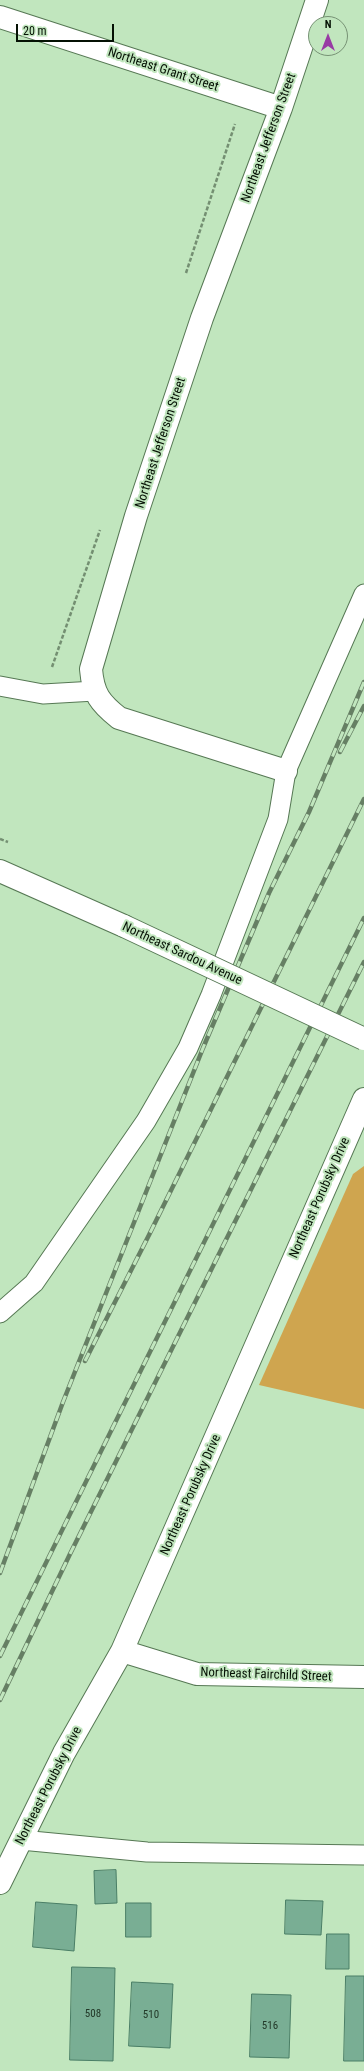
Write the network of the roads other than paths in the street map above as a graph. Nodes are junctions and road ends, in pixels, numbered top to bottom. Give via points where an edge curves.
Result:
1 (317, 0) edge
2 (0, 18) edge
3 (281, 108) junction
4 (364, 594) edge
5 (0, 686) edge
6 (95, 691) junction
7 (286, 771) junction
8 (0, 871) edge
9 (364, 1039) edge
10 (364, 1099) edge
11 (0, 1313) edge
12 (122, 1651) junction
13 (364, 1677) edge
14 (21, 1840) junction
15 (364, 1855) edge
16 (0, 1883) edge

1 - 3 street, Northeast Jefferson Street
2 - 3 street, Northeast Grant Street
3 - 6 street, Northeast Jefferson Street via 202,318 136,516 91,669
4 - 7 lane
5 - 6 lane via 43,694
6 - 7 street, Northeast Jefferson Street via 102,704 119,718
7 - 11 lane via 278,819 211,995 188,1048 146,1121 34,1283
8 - 9 street, Northeast Sardou Avenue, bridge via 124,926
10 - 12 street, Northeast Porubsky Drive
12 - 13 street, Northeast Fairchild Street via 197,1674
12 - 14 street, Northeast Porubsky Drive via 64,1753
14 - 15 lane via 147,1852
14 - 16 street, Northeast Porubsky Drive

